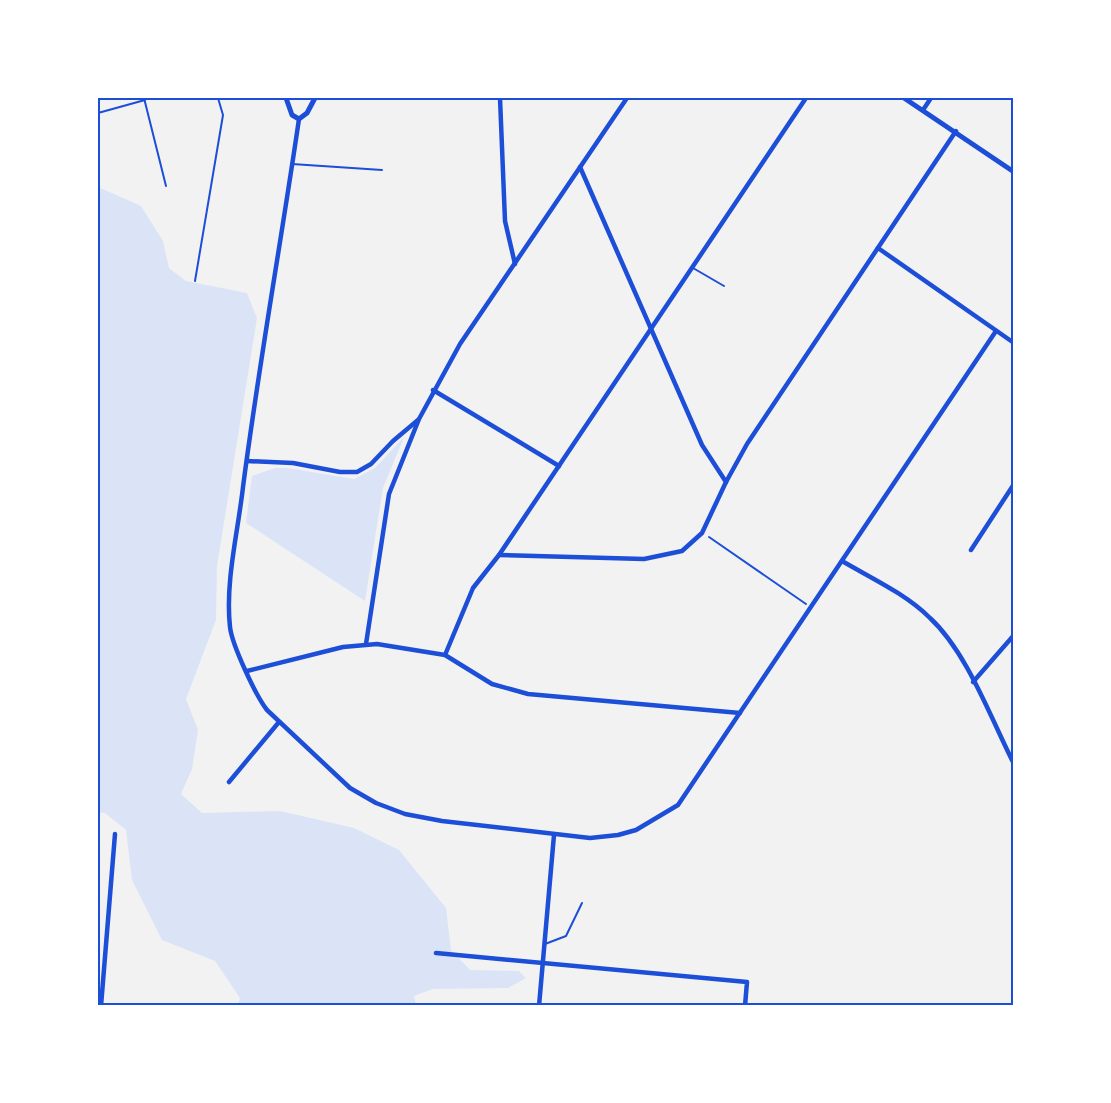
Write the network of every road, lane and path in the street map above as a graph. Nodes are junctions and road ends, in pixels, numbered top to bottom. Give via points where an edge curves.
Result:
1 (218, 98) edge
2 (285, 98) edge
3 (315, 98) edge
4 (500, 98) edge
5 (627, 98) edge
6 (806, 98) edge
7 (904, 98) edge
8 (931, 98) edge
9 (145, 99) edge
10 (924, 110) junction
11 (98, 113) edge
12 (299, 119) junction
13 (956, 131) junction
14 (292, 164) junction
15 (580, 167) junction
16 (382, 170) dead end
17 (1014, 172) edge
18 (166, 186) dead end
19 (878, 248) junction
20 (514, 264) junction
21 (692, 267) junction
22 (195, 281) dead end
23 (724, 286) dead end
24 (651, 329) junction
25 (996, 331) junction
26 (1014, 343) edge
27 (433, 390) junction
28 (418, 419) junction
29 (247, 461) junction
30 (559, 466) junction
31 (726, 482) junction
32 (1014, 484) edge
33 (702, 533) junction
34 (971, 550) dead end
35 (499, 555) junction
36 (842, 561) junction
37 (810, 608) junction
38 (1014, 635) edge
39 (366, 644) junction
40 (445, 655) junction
41 (247, 671) junction
42 (974, 682) junction
43 (740, 713) junction
44 (279, 722) junction
45 (1014, 764) edge
46 (229, 782) dead end
47 (115, 834) dead end
48 (554, 834) junction
49 (582, 903) dead end
50 (545, 944) junction
51 (436, 953) dead end
52 (543, 963) junction
53 (100, 979) edge
54 (101, 1005) edge
55 (539, 1005) edge
56 (745, 1005) edge

1 - 22 lane via 223,115
2 - 12 street via 292,114
3 - 12 street
4 - 20 street via 505,220
5 - 15 street
6 - 21 street
7 - 10 street
8 - 10 street
9 - 11 lane
9 - 18 lane
10 - 13 street
12 - 14 street
13 - 17 street
13 - 19 street
14 - 16 lane
14 - 29 street
15 - 20 street
15 - 24 street
19 - 25 street
19 - 31 street via 747,444
20 - 27 street
21 - 23 lane
21 - 24 street
24 - 30 street
24 - 31 street via 702,445
25 - 26 street
25 - 36 street
27 - 28 street
27 - 30 street
28 - 29 street via 371,464 357,472 293,462
28 - 39 street via 389,494
29 - 41 street via 230,612 231,636
30 - 35 street
31 - 33 street
32 - 34 street
33 - 35 street via 682,551 656,559
33 - 37 path
35 - 40 street via 473,588
36 - 37 street
36 - 42 street via 932,619
37 - 43 street
38 - 42 street
39 - 40 street
39 - 41 street
40 - 43 street via 484,681 519,692
41 - 44 street via 261,703
42 - 45 street
43 - 48 street via 678,805 649,825 618,835 590,838
44 - 46 street
44 - 48 street via 350,788 387,808 441,821
47 - 53 street
48 - 50 street
49 - 50 lane via 566,936
50 - 52 street
51 - 52 street
52 - 55 street
52 - 56 street via 747,982
53 - 54 street

